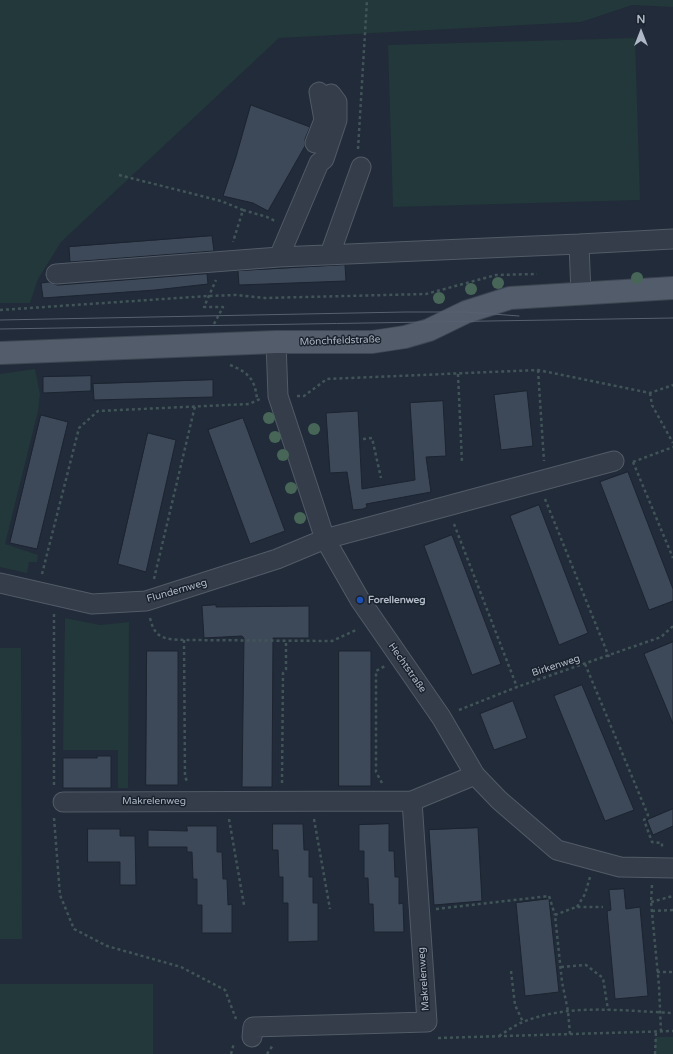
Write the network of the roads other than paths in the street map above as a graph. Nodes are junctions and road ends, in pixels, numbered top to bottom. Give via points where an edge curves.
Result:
1 (325, 93) dead end
2 (361, 167) road end
3 (673, 239) edge
4 (579, 244) junction
5 (330, 254) junction
6 (279, 257) junction
7 (56, 274) dead end
8 (673, 288) edge
9 (581, 294) junction
10 (276, 342) junction
11 (0, 353) edge
12 (614, 461) road end
13 (325, 539) junction
14 (0, 582) edge
15 (475, 775) junction
16 (412, 801) junction
17 (57, 803) road end
18 (667, 868) edge
19 (246, 1032) road end

1 - 6 street via 324,120 312,153 319,163
2 - 5 street
3 - 4 street
4 - 5 street
4 - 9 street
5 - 6 street
6 - 7 street
8 - 9 main road, Mönchfeldstraße
9 - 10 main road, Mönchfeldstraße via 510,298 488,304 405,337 372,342
10 - 11 main road, Mönchfeldstraße
10 - 13 street, Hechtstraße via 278,396
12 - 13 street
13 - 14 street, Flundernweg via 277,559 146,602 92,604
13 - 15 street, Hechtstraße via 375,621 441,717
15 - 16 street, Makrelenweg
15 - 18 street, Hechtstraße via 499,800 557,850 620,867
16 - 17 street, Makrelenweg
16 - 19 street, Makrelenweg via 427,1022 253,1027

